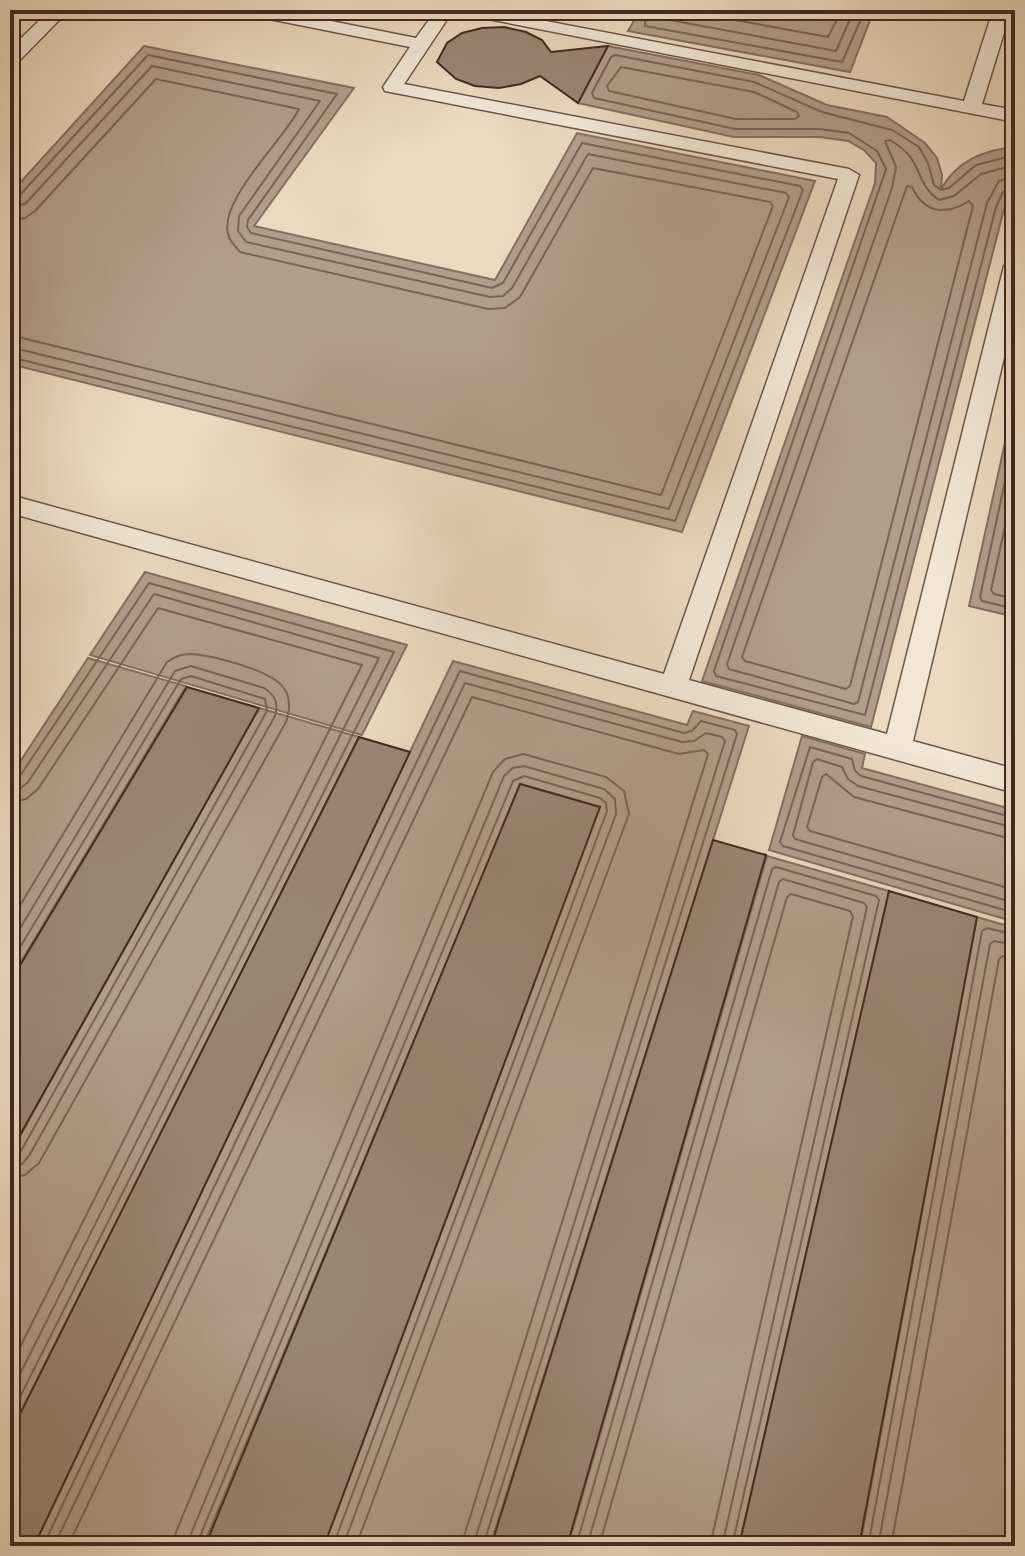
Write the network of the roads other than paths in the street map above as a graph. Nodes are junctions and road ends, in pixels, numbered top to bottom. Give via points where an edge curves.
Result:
1 (60, 10) edge
2 (249, 10) edge
3 (445, 10) edge
4 (460, 10) edge
5 (1002, 10) edge
6 (421, 44) junction
7 (11, 56) edge
8 (972, 107) junction
9 (1015, 116) edge
10 (1015, 266) edge
11 (10, 504) edge
12 (673, 687) junction
13 (897, 749) junction
14 (1015, 781) edge

1 - 7 lane
2 - 6 lane
3 - 6 lane
4 - 8 lane
5 - 8 lane
6 - 12 lane via 392,87 849,175
8 - 9 lane
10 - 13 lane
11 - 12 lane
12 - 13 lane
13 - 14 lane

